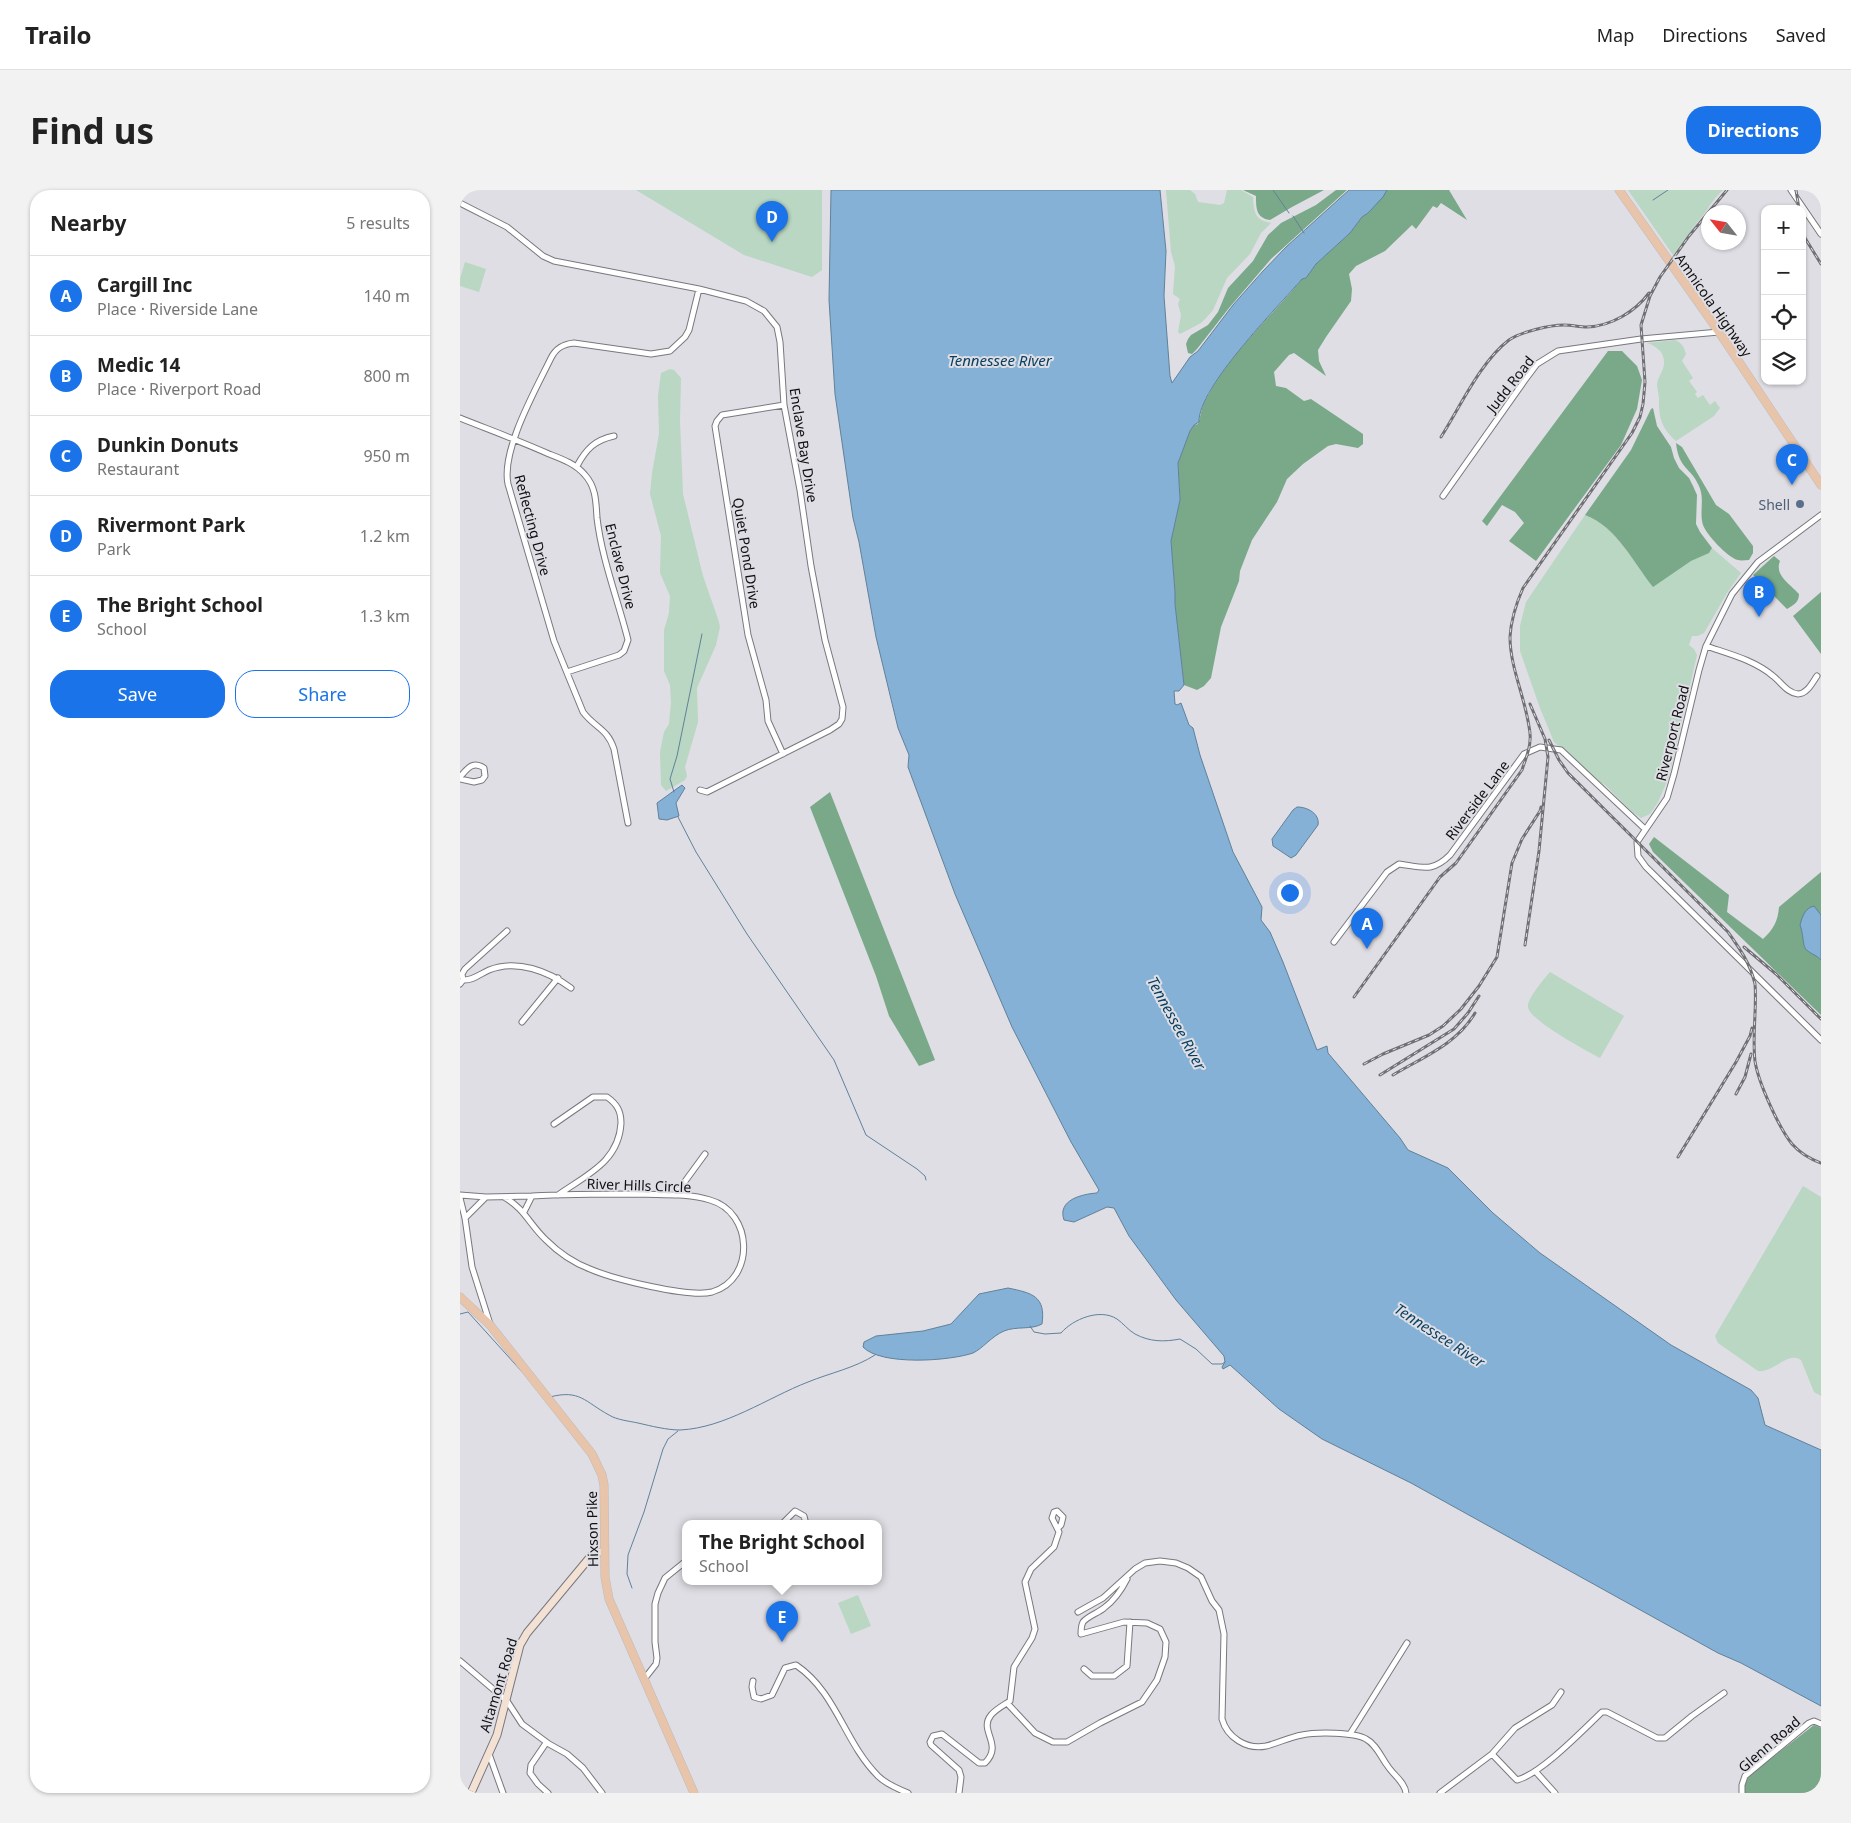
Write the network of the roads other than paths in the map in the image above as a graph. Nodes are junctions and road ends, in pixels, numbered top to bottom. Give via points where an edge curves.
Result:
1 (1619, 190) edge
2 (1790, 190) edge
3 (460, 203) edge
4 (1821, 234) edge
5 (699, 289) junction
6 (1718, 332) junction
7 (784, 405) junction
8 (460, 418) edge
9 (614, 436) dead end
10 (515, 440) junction
11 (577, 466) junction
12 (1821, 484) edge
13 (1443, 496) dead end
14 (1821, 515) edge
15 (1706, 646) junction
16 (567, 672) junction
17 (1816, 676) dead end
18 (783, 754) junction
19 (460, 778) edge
20 (700, 790) dead end
21 (628, 823) dead end
22 (1645, 829) junction
23 (507, 931) dead end
24 (1334, 942) dead end
25 (558, 978) junction
26 (462, 982) edge
27 (571, 988) dead end
28 (522, 1022) dead end
29 (1821, 1040) edge
30 (554, 1124) dead end
31 (705, 1154) dead end
32 (557, 1195) junction
33 (675, 1195) junction
34 (460, 1196) edge
35 (532, 1196) junction
36 (486, 1197) junction
37 (504, 1197) junction
38 (524, 1212) junction
39 (466, 1218) junction
40 (460, 1298) edge
41 (490, 1325) junction
42 (786, 1520) edge
43 (805, 1520) edge
44 (1058, 1528) dead end
45 (604, 1552) junction
46 (682, 1564) edge
47 (1128, 1576) junction
48 (1078, 1612) dead end
49 (1130, 1622) junction
50 (1407, 1643) dead end
51 (460, 1661) edge
52 (1084, 1669) dead end
53 (645, 1678) junction
54 (753, 1680) dead end
55 (1561, 1692) dead end
56 (1724, 1693) dead end
57 (507, 1701) junction
58 (1007, 1703) junction
59 (1821, 1724) edge
60 (1350, 1734) junction
61 (546, 1742) junction
62 (489, 1754) junction
63 (1492, 1754) junction
64 (1536, 1772) junction
65 (471, 1793) edge
66 (503, 1793) edge
67 (548, 1793) edge
68 (602, 1793) edge
69 (694, 1793) edge
70 (907, 1793) edge
71 (960, 1793) edge
72 (1406, 1793) edge
73 (1440, 1793) edge
74 (1555, 1793) edge
75 (1742, 1793) edge

1 - 6 main road, Amnicola Highway
2 - 4 street
3 - 5 street, Enclave Bay Drive via 507,227 554,261
5 - 7 street, Enclave Bay Drive via 756,305 771,318 780,342
5 - 10 street, Reflecting Drive via 689,330 670,351 651,354 574,343 558,348
6 - 12 main road, Amnicola Highway
6 - 13 street, Judd Road via 1587,346 1558,351 1545,358 1525,380
7 - 18 street, Enclave Bay Drive via 825,640 843,707 839,724
7 - 18 street, Quiet Pond Drive via 722,415 715,426 748,635 766,700 768,721
8 - 10 street
9 - 11 street via 590,446
10 - 11 street
10 - 16 street, Reflecting Drive via 507,466 508,484 554,641
11 - 16 street, Enclave Drive via 595,493 605,560 628,640 620,655
14 - 15 street, Riverport Road via 1758,562 1732,594
15 - 17 street via 1751,662 1790,692 1799,694 1807,690
15 - 22 street, Riverport Road via 1667,798
16 - 21 street, Reflecting Drive via 583,712 611,740
18 - 20 street, Enclave Bay Drive via 707,792
19 - 19 street via 474,782 482,780 484,768 470,766
22 - 24 street, Riverside Lane via 1561,750 1540,747 1524,754 1441,864 1430,869 1399,864 1387,872
22 - 29 street, Riverport Road via 1637,847 1638,856 1646,867
23 - 26 street via 465,968
25 - 26 street via 531,968 500,967
25 - 27 street
25 - 28 street
30 - 32 street via 593,1097 607,1097 620,1113 620,1133 610,1157
31 - 33 street
32 - 33 street, River Hills Circle
32 - 35 street, River Hills Circle
33 - 38 street, River Hills Circle via 710,1200 721,1205 741,1226 742,1260 731,1280 719,1289 694,1294 678,1292 589,1269 545,1240
34 - 36 street, River Hills Circle
34 - 39 street
35 - 37 street, River Hills Circle
35 - 38 street
36 - 37 street, River Hills Circle
36 - 39 street
37 - 38 street, River Hills Circle
39 - 41 street via 472,1267
40 - 41 main road, Hixson Pike
41 - 45 main road, Hixson Pike via 592,1454 604,1486
42 - 43 street via 795,1511
44 - 58 street via 1054,1547 1031,1570 1025,1582 1035,1630 1014,1667 1010,1701
45 - 53 main road, Hixson Pike via 609,1599
45 - 57 street, Altamont Road via 591,1556 527,1633 520,1645
46 - 53 street via 665,1578 658,1593 655,1604 657,1658
47 - 48 street via 1103,1598
47 - 49 street via 1115,1598 1085,1620 1081,1634
47 - 60 street via 1145,1563 1160,1561 1176,1563 1200,1577 1219,1610 1224,1634 1222,1719 1234,1740 1264,1746 1303,1734
49 - 52 street via 1127,1666 1114,1676 1092,1676
49 - 58 street via 1147,1623 1160,1629 1166,1642 1165,1658 1157,1680 1142,1702 1067,1742 1053,1742 1035,1733
50 - 60 street
51 - 57 street
53 - 69 main road, Hixson Pike
54 - 70 street via 754,1697 761,1699 768,1698 776,1689 785,1668 796,1665 808,1673 819,1684 857,1749 879,1777
55 - 63 street via 1552,1705 1515,1728
56 - 64 street via 1665,1738 1657,1738 1602,1712
57 - 61 street via 522,1724
57 - 62 street, Altamont Road
58 - 71 street via 989,1717 987,1725 994,1744 993,1752 985,1763 974,1760 942,1734 931,1739 931,1746 959,1770
59 - 75 street, Glenn Road via 1809,1723 1745,1776
60 - 72 street via 1370,1742 1404,1785
61 - 67 street via 531,1765 530,1773
61 - 68 street via 583,1768
62 - 65 street, Altamont Road
62 - 66 street
63 - 64 street via 1517,1780
63 - 73 street
64 - 74 street

